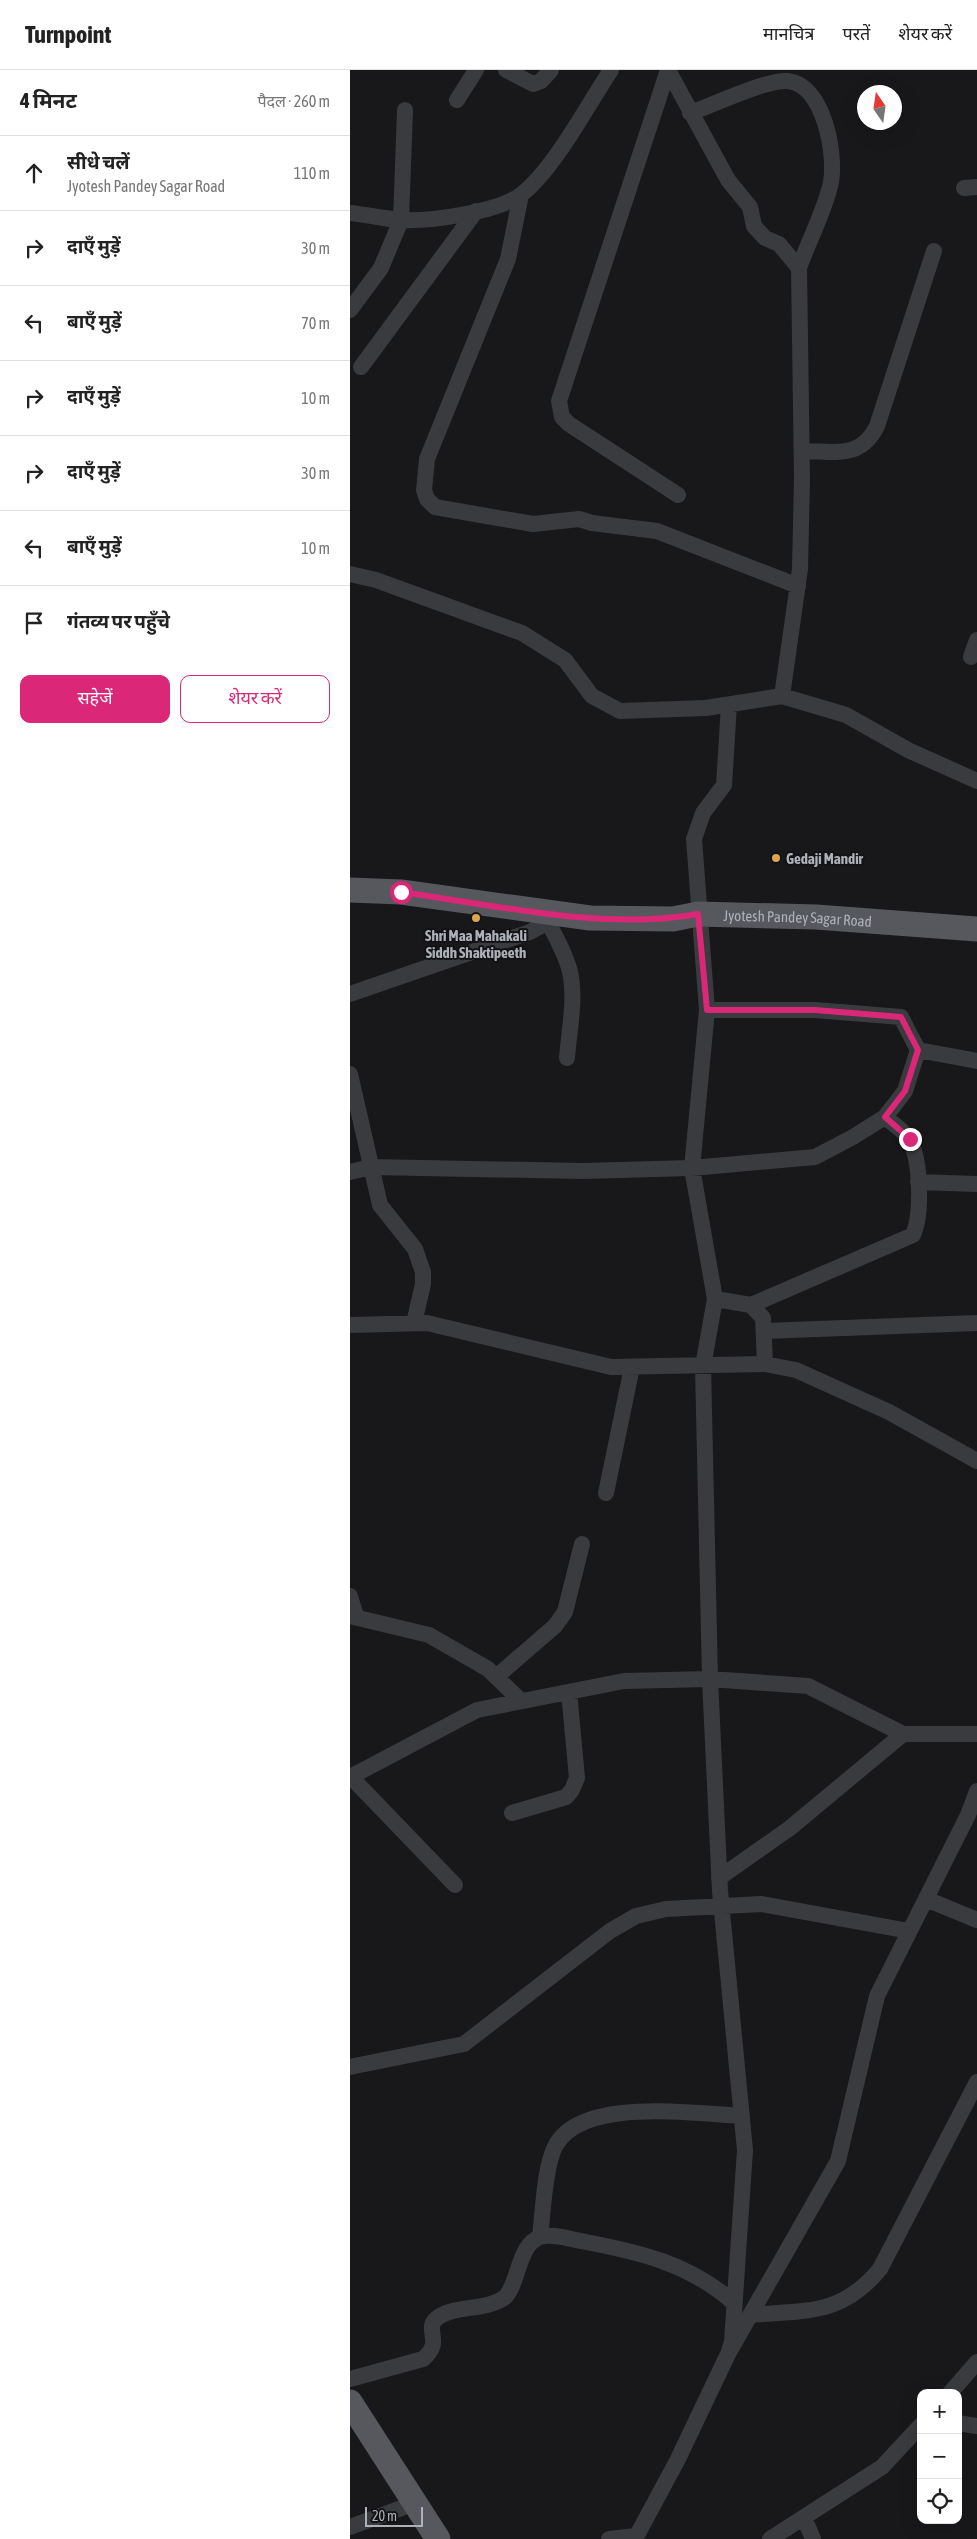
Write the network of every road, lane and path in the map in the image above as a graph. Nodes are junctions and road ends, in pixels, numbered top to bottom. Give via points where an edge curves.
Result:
1 (476, 70) edge
2 (506, 70) edge
3 (551, 70) edge
4 (611, 70) edge
5 (668, 70) edge
6 (457, 100) dead end
7 (406, 110) dead end
8 (690, 113) junction
9 (521, 195) junction
10 (476, 211) junction
11 (350, 213) edge
12 (401, 220) junction
13 (934, 250) dead end
14 (799, 268) junction
15 (350, 310) edge
16 (361, 367) dead end
17 (802, 451) junction
18 (678, 495) dead end
19 (350, 574) edge
20 (798, 586) junction
21 (977, 640) edge
22 (971, 657) dead end
23 (782, 696) junction
24 (729, 705) junction
25 (977, 782) edge
26 (350, 890) edge
27 (698, 914) junction
28 (555, 918) junction
29 (977, 930) edge
30 (350, 994) edge
31 (707, 1010) junction
32 (918, 1050) junction
33 (567, 1058) dead end
34 (977, 1061) edge
35 (350, 1074) edge
36 (885, 1117) junction
37 (371, 1167) junction
38 (692, 1168) junction
39 (350, 1172) edge
40 (918, 1182) junction
41 (977, 1184) edge
42 (715, 1299) junction
43 (751, 1305) junction
44 (414, 1323) junction
45 (977, 1323) edge
46 (350, 1325) edge
47 (764, 1332) junction
48 (765, 1364) junction
49 (702, 1366) junction
50 (632, 1367) junction
51 (977, 1461) edge
52 (606, 1493) dead end
53 (582, 1544) dead end
54 (350, 1596) edge
55 (353, 1616) edge
56 (496, 1677) junction
57 (710, 1679) junction
58 (569, 1692) junction
59 (520, 1701) junction
60 (903, 1734) junction
61 (977, 1734) edge
62 (350, 1777) edge
63 (977, 1790) edge
64 (512, 1814) dead end
65 (719, 1878) junction
66 (455, 1885) dead end
67 (926, 1899) junction
68 (721, 1905) junction
69 (977, 1920) edge
70 (909, 1931) junction
71 (350, 2067) edge
72 (977, 2082) edge
73 (742, 2116) junction
74 (540, 2237) junction
75 (734, 2303) junction
76 (750, 2314) junction
77 (728, 2354) junction
78 (977, 2362) edge
79 (350, 2379) edge
80 (953, 2389) edge
81 (350, 2402) edge
82 (962, 2423) edge
83 (977, 2426) edge
84 (917, 2429) edge
85 (415, 2503) junction
86 (804, 2517) junction
87 (350, 2527) edge
88 (636, 2537) edge
89 (438, 2539) edge
90 (608, 2539) edge
91 (770, 2539) edge
92 (813, 2539) edge

1 - 6 street
2 - 3 street via 533,84 541,81
4 - 9 street via 543,173
5 - 8 street
5 - 18 street via 559,401 562,417 569,424
7 - 12 street
8 - 14 street via 728,180 750,207 754,226 765,238 779,244
8 - 14 street via 769,84 789,81 804,88 819,105 834,165 831,184
9 - 10 street
9 - 20 street via 508,259 427,459 424,490 427,499 435,507 533,524 579,519 656,532
10 - 12 street via 447,217
10 - 16 street
11 - 12 street
12 - 15 street via 381,268
13 - 17 street via 870,440 854,451
14 - 17 street
17 - 20 street
19 - 24 street via 376,580 522,633 565,660 592,696 620,711
20 - 23 street
21 - 22 street
23 - 24 street
23 - 25 street via 846,715 908,750
24 - 27 street via 724,785 704,813 694,839
26 - 28 main road, Jyotesh Pandey Sagar Road via 401,892
27 - 28 main road, Jyotesh Pandey Sagar Road via 673,919
27 - 29 main road, Jyotesh Pandey Sagar Road via 816,917
27 - 31 street
28 - 30 street via 530,932
28 - 33 street via 570,974 572,1006
31 - 32 street via 815,1010 901,1017
31 - 38 street
32 - 34 street
32 - 36 street via 905,1091
35 - 37 street
36 - 38 street via 853,1138 815,1156
36 - 40 street via 910,1139 916,1155
37 - 38 street via 582,1171
37 - 39 street
37 - 44 street via 380,1205 415,1249 423,1272
38 - 42 street
40 - 41 street
40 - 43 street via 918,1218 913,1235
42 - 43 street
42 - 49 street
43 - 47 street via 763,1318
44 - 46 street
44 - 50 street via 427,1323 611,1367
45 - 47 street
47 - 48 street
48 - 49 street
48 - 51 street via 796,1370 881,1408
49 - 50 street
49 - 57 street
50 - 52 street
53 - 56 street via 565,1612 555,1626
54 - 55 street
55 - 56 street via 428,1635 488,1669
56 - 59 street
57 - 58 street via 624,1681
57 - 60 street via 808,1686
57 - 65 street
58 - 59 street
58 - 64 street via 576,1778 572,1790 566,1796
59 - 62 street via 477,1710
60 - 61 street
60 - 65 street via 790,1828
62 - 66 street
63 - 67 street
65 - 68 street
67 - 69 street
67 - 70 street
68 - 70 street via 762,1904
68 - 71 street via 666,1909 636,1916 610,1931 464,2044
68 - 73 street
70 - 76 street via 876,1996 838,2161
72 - 76 street via 880,2269 864,2288 844,2301 818,2309
73 - 74 street via 627,2111 586,2121 567,2131 559,2138 552,2154
73 - 75 street via 745,2150
74 - 75 street via 557,2237 632,2251 680,2267 714,2285
74 - 79 street via 527,2246 506,2296 494,2303 434,2320 432,2352 422,2359
75 - 77 street via 732,2342
76 - 77 street
77 - 88 street
78 - 80 street
81 - 85 main road
82 - 83 street
84 - 86 street via 882,2467
85 - 87 street
85 - 89 main road
86 - 91 street
86 - 92 street
88 - 90 street

